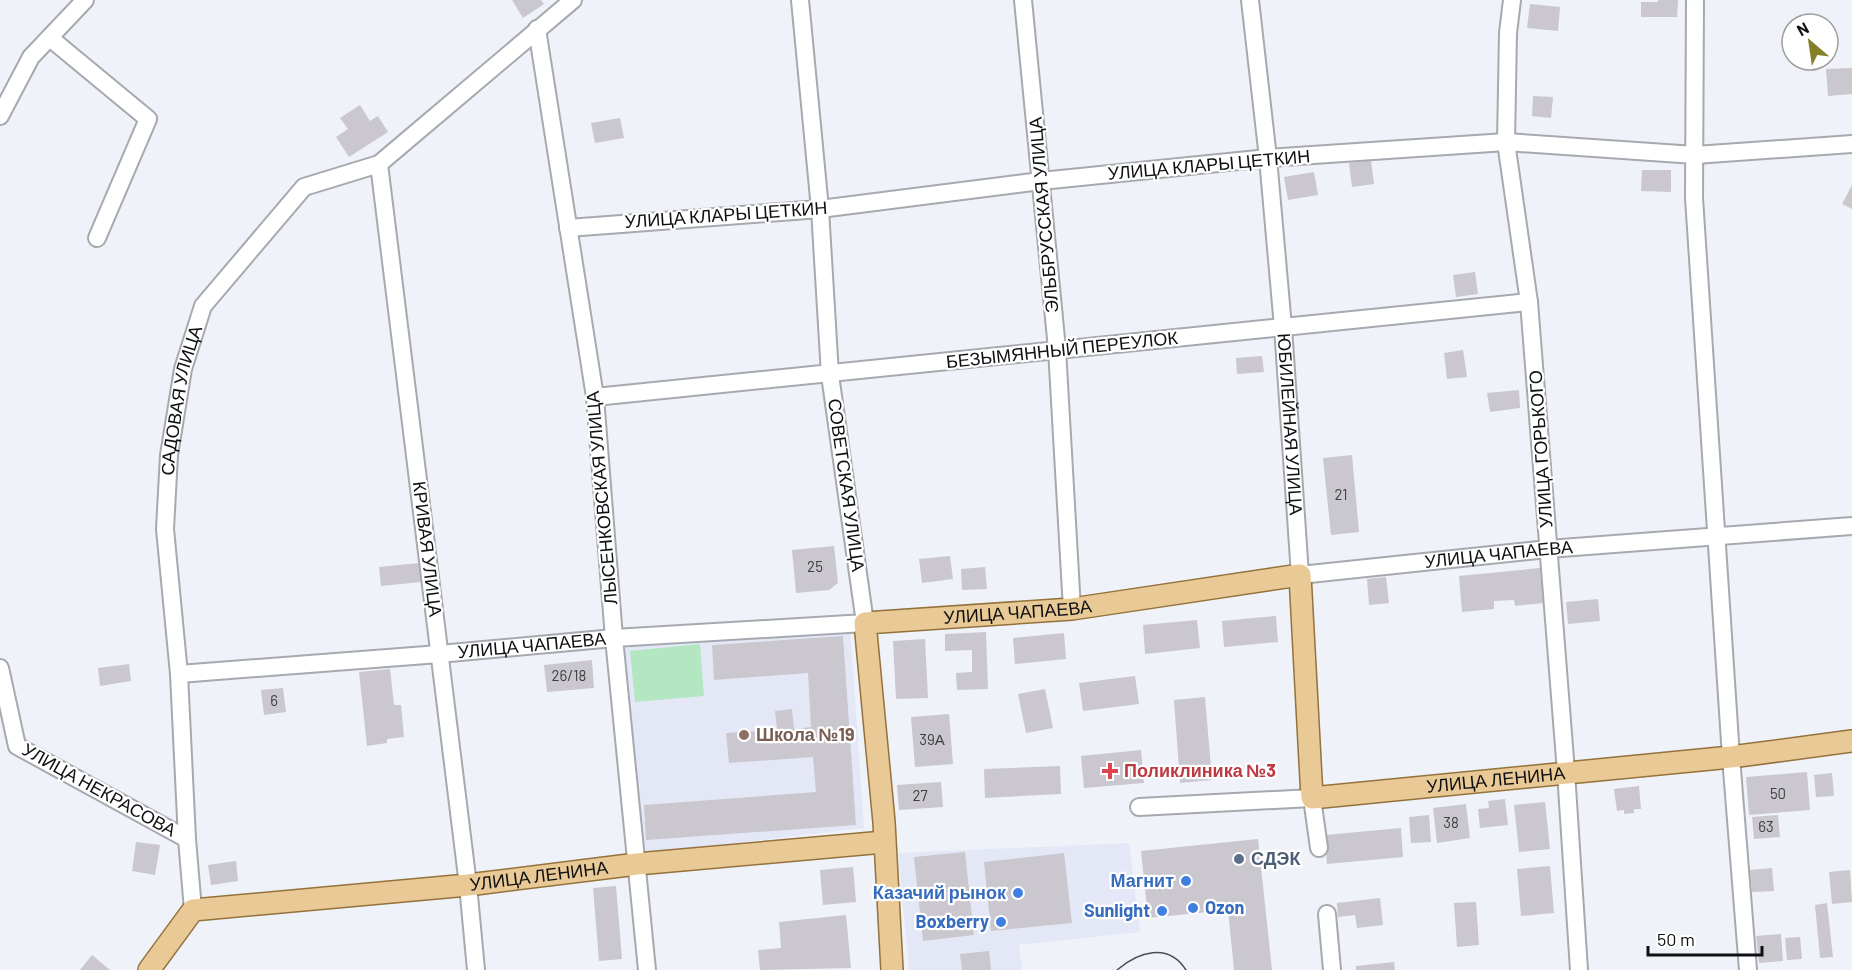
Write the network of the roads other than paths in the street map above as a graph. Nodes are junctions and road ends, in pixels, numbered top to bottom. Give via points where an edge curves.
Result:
1 (85, 0) edge
2 (573, 0) edge
3 (800, 0) edge
4 (1023, 0) edge
5 (1250, 0) edge
6 (1512, 0) edge
7 (1695, 0) edge
8 (537, 29) junction
9 (50, 38) junction
10 (0, 116) edge
11 (1506, 142) junction
12 (1852, 144) edge
13 (1695, 156) junction
14 (1268, 158) junction
15 (379, 164) junction
16 (1041, 181) junction
17 (820, 209) junction
18 (568, 228) junction
19 (97, 238) dead end
20 (1529, 302) junction
21 (1283, 327) junction
22 (1056, 349) junction
23 (830, 375) junction
24 (595, 397) junction
25 (1852, 526) edge
26 (1716, 535) junction
27 (1548, 549) junction
28 (1300, 575) junction
29 (1072, 609) junction
30 (865, 622) junction
31 (614, 638) junction
32 (440, 654) junction
33 (0, 668) edge
34 (179, 674) junction
35 (1852, 741) edge
36 (1731, 757) junction
37 (1566, 772) junction
38 (1312, 798) junction
39 (1139, 807) dead end
40 (187, 839) junction
41 (884, 843) junction
42 (1319, 848) dead end
43 (637, 864) junction
44 (468, 885) junction
45 (193, 910) junction
46 (1327, 914) dead end
47 (148, 970) edge
48 (476, 970) edge
49 (647, 970) edge
50 (892, 970) edge
51 (1332, 970) edge
52 (1579, 970) edge
53 (1748, 970) edge

1 - 9 street
2 - 8 street, САДОВАЯ УЛИЦА
3 - 17 street, СОВЕТСКАЯ УЛИЦА
4 - 16 street, ЭЛЬБРУССКАЯ УЛИЦА
5 - 14 street, ЮБИЛЕЙНАЯ УЛИЦА
6 - 11 street, УЛИЦА ГОРЬКОГО
7 - 13 street
8 - 15 street, САДОВАЯ УЛИЦА
8 - 18 street, ЛЫСЕНКОВСКАЯ УЛИЦА
9 - 10 street via 31,57
9 - 19 street via 148,119
11 - 13 street, УЛИЦА КЛАРЫ ЦЕТКИН
11 - 14 street, УЛИЦА КЛАРЫ ЦЕТКИН
11 - 20 street, УЛИЦА ГОРЬКОГО
12 - 13 street, УЛИЦА КЛАРЫ ЦЕТКИН
13 - 26 street via 1694,198
14 - 16 street, УЛИЦА КЛАРЫ ЦЕТКИН
14 - 21 street, ЮБИЛЕЙНАЯ УЛИЦА
15 - 32 street, КРИВАЯ УЛИЦА
15 - 34 street, САДОВАЯ УЛИЦА via 304,187 203,306 183,369 169,455 165,529
16 - 17 street, УЛИЦА КЛАРЫ ЦЕТКИН
16 - 22 street, ЭЛЬБРУССКАЯ УЛИЦА
17 - 18 street, УЛИЦА КЛАРЫ ЦЕТКИН
17 - 23 street, СОВЕТСКАЯ УЛИЦА
18 - 24 street, ЛЫСЕНКОВСКАЯ УЛИЦА
20 - 21 street, БЕЗЫМЯННЫЙ ПЕРЕУЛОК
20 - 27 street, УЛИЦА ГОРЬКОГО
21 - 22 street, БЕЗЫМЯННЫЙ ПЕРЕУЛОК
21 - 28 street, ЮБИЛЕЙНАЯ УЛИЦА
22 - 23 street, БЕЗЫМЯННЫЙ ПЕРЕУЛОК
22 - 29 street, ЭЛЬБРУССКАЯ УЛИЦА
23 - 24 street, БЕЗЫМЯННЫЙ ПЕРЕУЛОК
23 - 30 street, СОВЕТСКАЯ УЛИЦА
24 - 31 street, ЛЫСЕНКОВСКАЯ УЛИЦА
25 - 26 street, УЛИЦА ЧАПАЕВА
26 - 27 street, УЛИЦА ЧАПАЕВА
26 - 36 street
27 - 28 street, УЛИЦА ЧАПАЕВА
27 - 37 street, УЛИЦА ГОРЬКОГО
28 - 29 main road, УЛИЦА ЧАПАЕВА
28 - 38 main road, ЮБИЛЕЙНАЯ УЛИЦА
29 - 30 main road, УЛИЦА ЧАПАЕВА
30 - 31 street, УЛИЦА ЧАПАЕВА
30 - 41 main road, СОВЕТСКАЯ УЛИЦА
31 - 32 street, УЛИЦА ЧАПАЕВА
31 - 43 street, ЛЫСЕНКОВСКАЯ УЛИЦА
32 - 34 street, УЛИЦА ЧАПАЕВА
32 - 44 street, КРИВАЯ УЛИЦА
33 - 40 street, УЛИЦА НЕКРАСОВА via 17,746
34 - 40 street, САДОВАЯ УЛИЦА
35 - 36 main road, УЛИЦА ЛЕНИНА
36 - 37 main road, УЛИЦА ЛЕНИНА
36 - 53 street
37 - 38 main road, УЛИЦА ЛЕНИНА
37 - 52 street, УЛИЦА ГОРЬКОГО
38 - 39 street, УЛИЦА ЛЕНИНА
38 - 42 street, ЮБИЛЕЙНАЯ УЛИЦА
40 - 45 street, САДОВАЯ УЛИЦА
41 - 43 main road, УЛИЦА ЛЕНИНА
41 - 50 main road, СОВЕТСКАЯ УЛИЦА
43 - 44 main road, УЛИЦА ЛЕНИНА
43 - 49 street, ЛЫСЕНКОВСКАЯ УЛИЦА
44 - 45 main road, УЛИЦА ЛЕНИНА
44 - 48 street, КРИВАЯ УЛИЦА
45 - 47 main road
46 - 51 street

